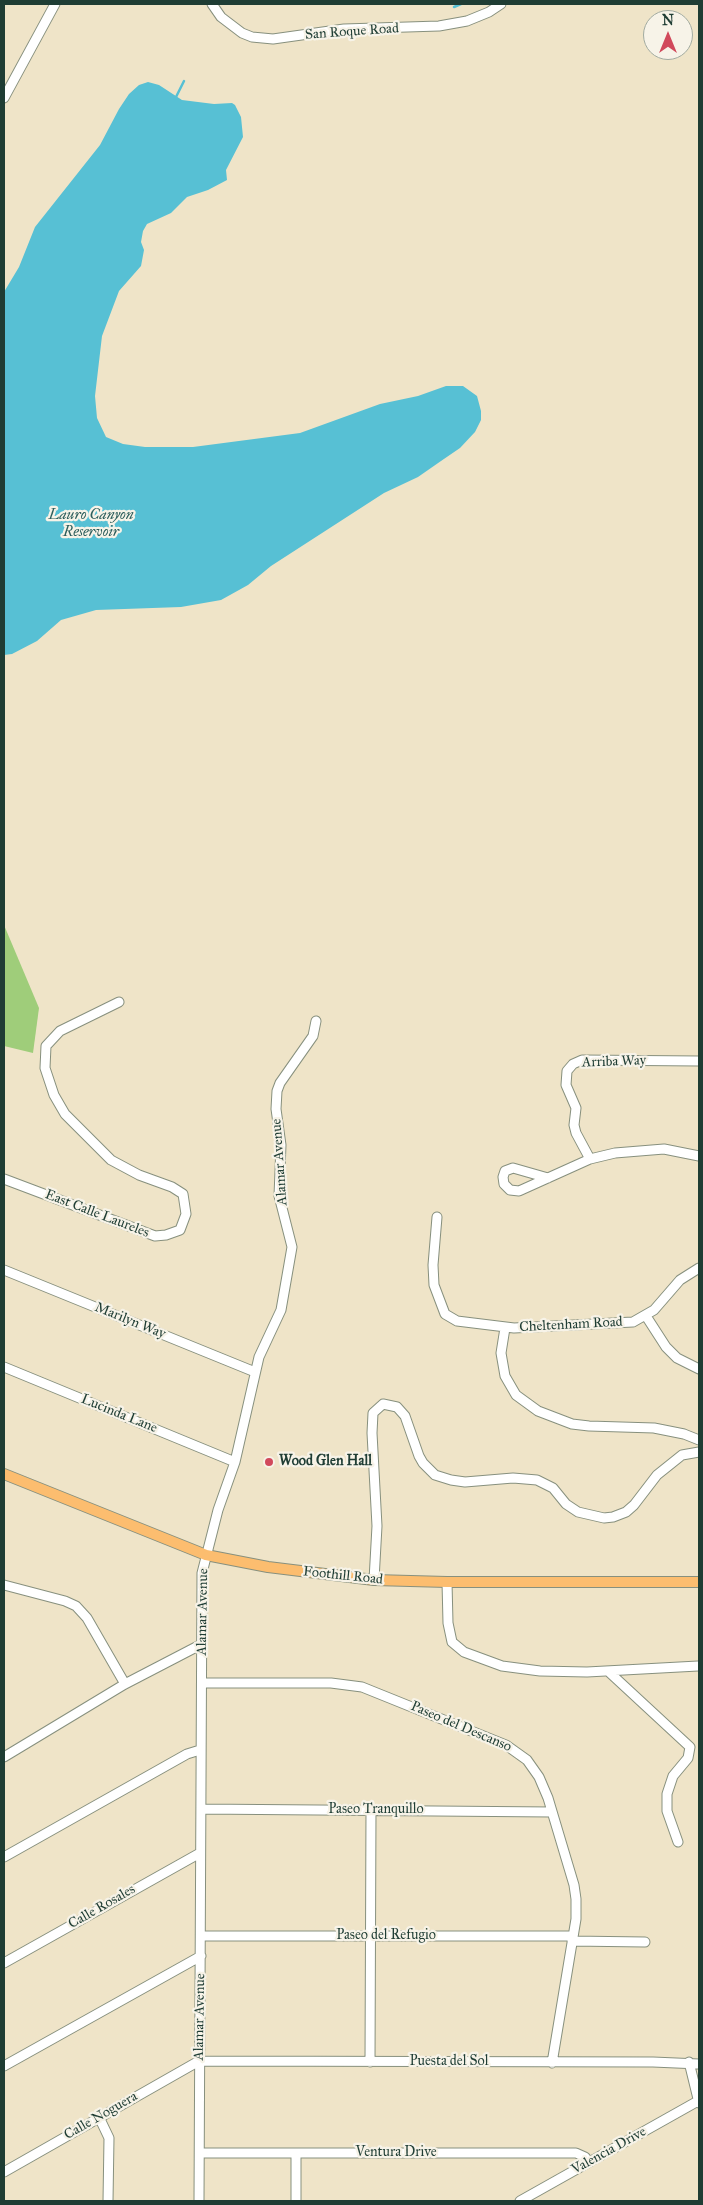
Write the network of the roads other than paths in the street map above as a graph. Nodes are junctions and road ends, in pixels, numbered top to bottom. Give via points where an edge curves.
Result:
1 (55, 4) edge
2 (212, 4) edge
3 (501, 4) edge
4 (4, 98) edge
5 (119, 1002) dead end
6 (316, 1021) dead end
7 (699, 1060) edge
8 (699, 1156) edge
9 (590, 1159) junction
10 (548, 1178) dead end
11 (4, 1179) edge
12 (437, 1217) dead end
13 (699, 1268) edge
14 (4, 1270) edge
15 (646, 1316) junction
16 (505, 1328) junction
17 (4, 1367) edge
18 (699, 1370) edge
19 (255, 1372) junction
20 (699, 1440) edge
21 (699, 1452) edge
22 (235, 1462) junction
23 (4, 1474) edge
24 (206, 1555) junction
25 (374, 1580) junction
26 (447, 1582) junction
27 (699, 1582) edge
28 (4, 1585) edge
29 (202, 1644) junction
30 (698, 1666) edge
31 (609, 1672) junction
32 (202, 1683) junction
33 (125, 1684) junction
34 (200, 1750) junction
35 (4, 1757) edge
36 (201, 1809) junction
37 (371, 1810) junction
38 (552, 1812) junction
39 (678, 1842) dead end
40 (200, 1853) junction
41 (4, 1857) edge
42 (201, 1936) junction
43 (370, 1936) junction
44 (572, 1939) junction
45 (645, 1942) dead end
46 (200, 1956) junction
47 (4, 1963) edge
48 (199, 2061) junction
49 (370, 2062) junction
50 (689, 2062) junction
51 (552, 2063) junction
52 (699, 2064) edge
53 (4, 2066) edge
54 (699, 2102) edge
55 (99, 2117) junction
56 (200, 2153) junction
57 (296, 2153) junction
58 (589, 2162) junction
59 (4, 2172) edge
60 (108, 2201) edge
61 (199, 2201) edge
62 (296, 2201) edge
63 (520, 2201) edge

1 - 4 street
2 - 3 street, San Roque Road via 221,17 242,33 268,39 344,29 439,26 466,21
5 - 11 street, East Calle Laureles via 60,1030 46,1046 45,1068 54,1095 65,1114 111,1160 183,1194 186,1214 180,1230 155,1236
6 - 19 street, Alamar Avenue via 316,1028 306,1047 277,1091 281,1145 279,1196 292,1247 281,1310
7 - 9 street, Arriba Way via 582,1060 573,1064 567,1071 566,1085 576,1108 576,1133
8 - 9 street via 664,1149 640,1149
9 - 10 street
12 - 16 street via 434,1285 445,1314 457,1321
13 - 15 street, Cheltenham Road via 680,1280 658,1307
14 - 19 street, Marilyn Way
15 - 16 street, Cheltenham Road via 633,1322
15 - 18 street via 666,1347 677,1358
16 - 20 street, Cheltenham Road via 501,1353 505,1376 516,1394 538,1411 572,1424 654,1428
17 - 22 street, Lucinda Lane
19 - 22 street, Alamar Avenue
21 - 25 street via 682,1455 656,1475 626,1512 604,1518 578,1512 552,1488 537,1480 513,1478 465,1482 435,1475 419,1456 405,1416 396,1406 383,1404 373,1413 377,1526
22 - 24 street, Alamar Avenue
23 - 24 main road, Foothill Road
24 - 25 main road, Foothill Road via 275,1568
24 - 29 street, Alamar Avenue via 202,1574
25 - 26 main road, Foothill Road
26 - 27 main road, Foothill Road
26 - 31 street via 449,1631 452,1642 460,1649 516,1669
28 - 33 street via 76,1606 87,1618
29 - 32 street, Alamar Avenue
29 - 33 street
30 - 31 street
31 - 39 street via 690,1747 689,1754 672,1776 667,1794 667,1811
32 - 34 street, Alamar Avenue
32 - 38 street, Paseo del Descanso via 344,1684 374,1690 514,1749 535,1770
33 - 35 street
34 - 36 street, Alamar Avenue
34 - 41 street via 187,1754
36 - 37 street, Paseo Tranquillo
36 - 40 street, Alamar Avenue
37 - 38 street, Paseo Tranquillo
37 - 43 street
38 - 44 street, Paseo del Descanso via 574,1885 576,1919
40 - 42 street, Alamar Avenue
40 - 47 street, Calle Rosales
42 - 43 street, Paseo del Refugio
42 - 46 street, Alamar Avenue
43 - 44 street, Paseo del Refugio
43 - 49 street
44 - 45 street, Paseo del Refugio
44 - 51 street, Paseo del Descanso
46 - 48 street, Alamar Avenue
46 - 53 street
48 - 49 street, Puesta del Sol
48 - 55 street, Calle Noguera
48 - 56 street, Alamar Avenue
49 - 51 street, Puesta del Sol
50 - 51 street, Puesta del Sol
50 - 52 street, Puesta del Sol
50 - 54 street
54 - 58 street, Valencia Drive
55 - 59 street, Calle Noguera
55 - 60 street via 109,2138
56 - 57 street, Ventura Drive
56 - 61 street, Alamar Avenue
57 - 58 street, Ventura Drive via 576,2153
57 - 62 street
58 - 63 street, Valencia Drive

